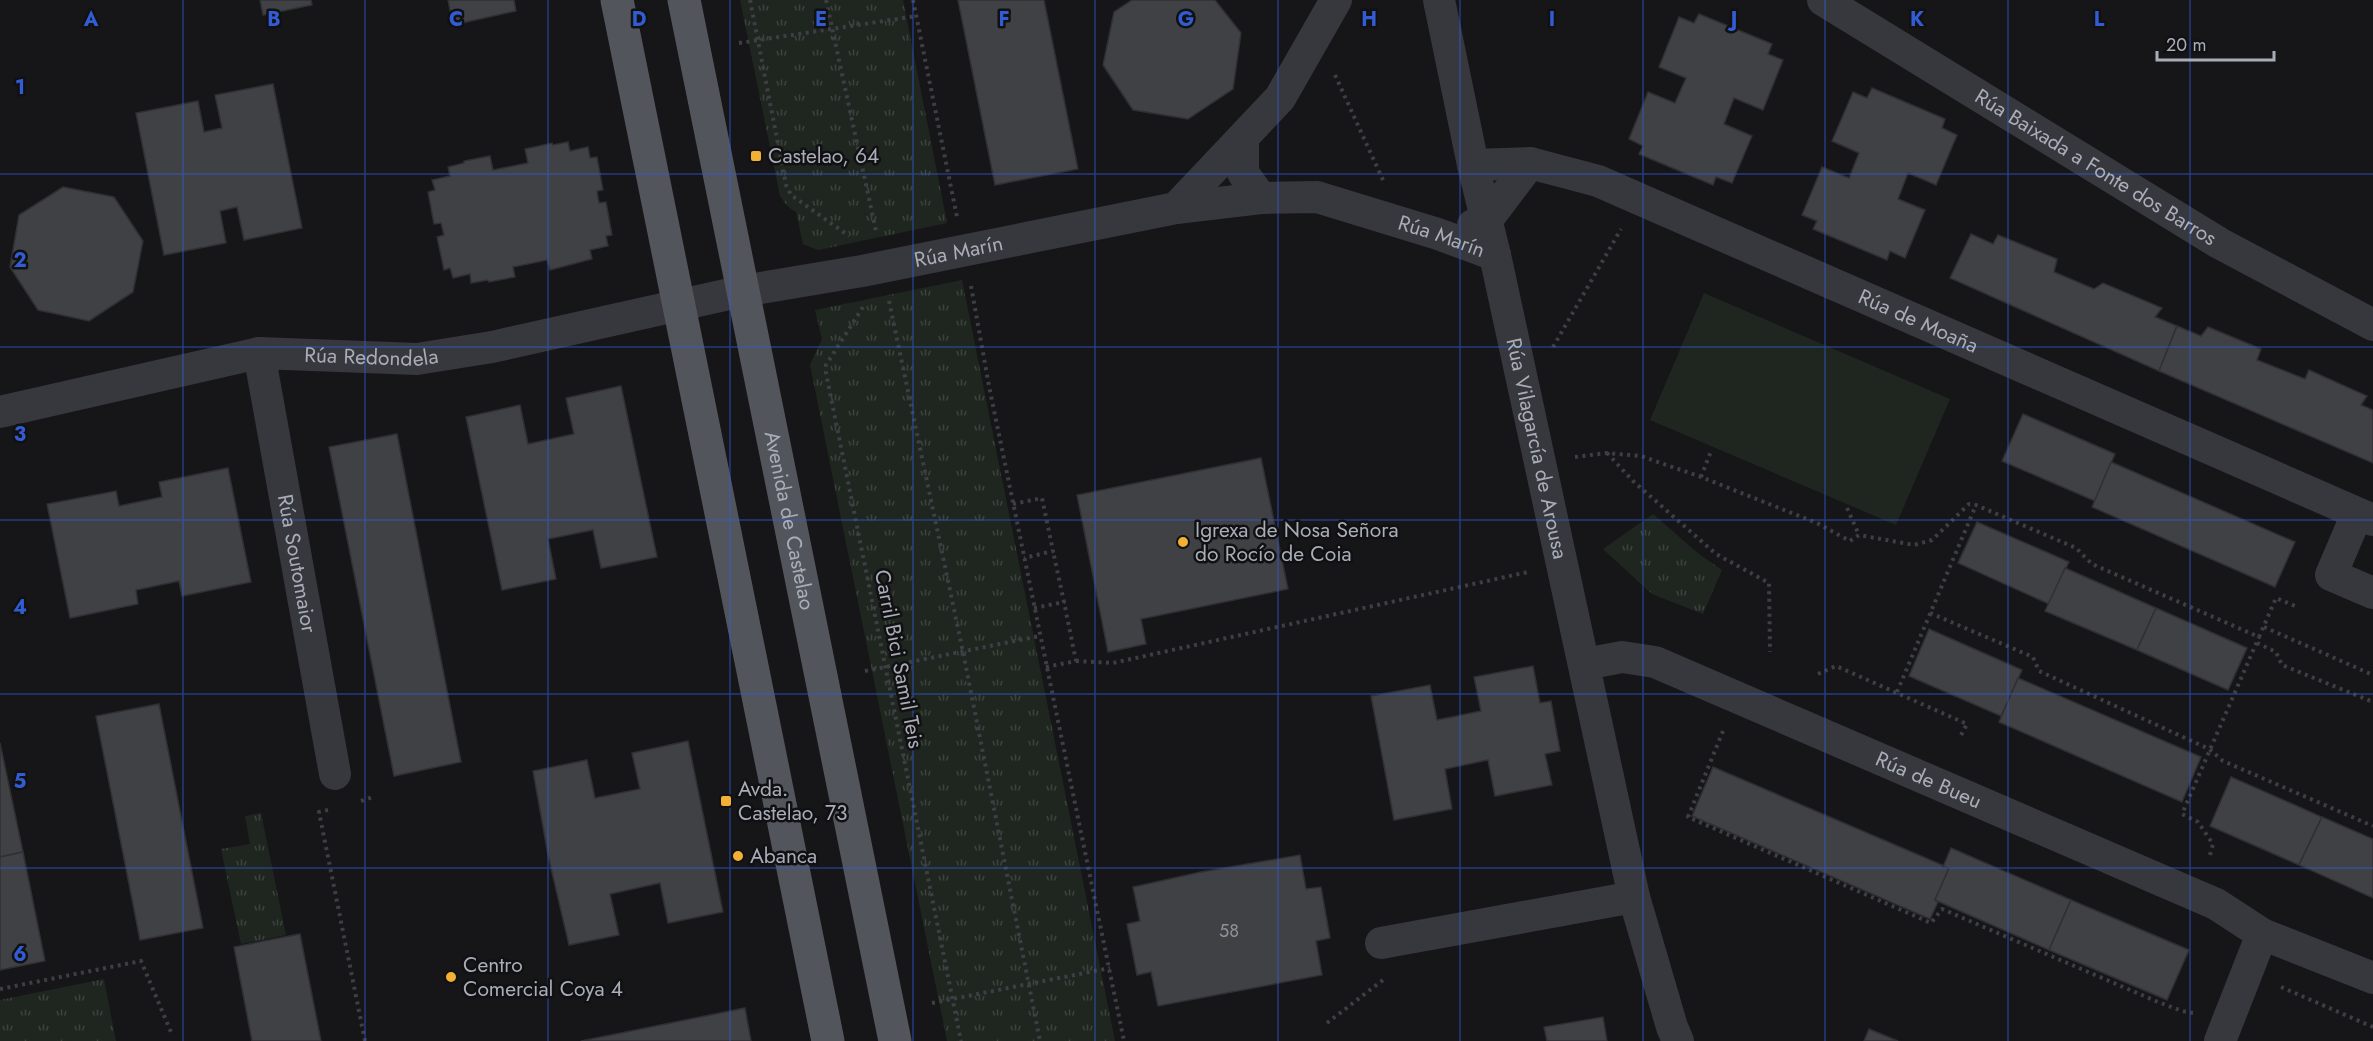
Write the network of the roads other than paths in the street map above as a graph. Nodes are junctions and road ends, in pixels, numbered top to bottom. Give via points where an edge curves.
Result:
1 (617, 0) edge
2 (684, 0) edge
3 (1336, 0) edge
4 (1439, 0) edge
5 (1823, 0) edge
6 (1243, 138) junction
7 (1530, 163) junction
8 (1473, 165) junction
9 (1261, 198) junction
10 (1176, 208) junction
11 (1486, 221) junction
12 (1438, 234) junction
13 (1495, 255) junction
14 (743, 291) junction
15 (679, 305) junction
16 (2373, 325) edge
17 (259, 353) junction
18 (1, 407) edge
19 (2365, 517) edge
20 (2373, 593) edge
21 (1585, 664) junction
22 (335, 774) dead end
23 (1634, 897) junction
24 (2262, 934) junction
25 (1381, 943) dead end
26 (2373, 978) edge
27 (2225, 1030) edge
28 (828, 1041) edge
29 (895, 1041) edge
30 (1678, 1041) edge

1 - 15 main road
2 - 14 main road, Avenida de Castelao
3 - 6 street via 1280,98
4 - 8 street, Rúa Vilagarcía de Arousa
5 - 16 street, Rúa Baixada a Fonte dos Barros via 2219,243
6 - 9 street via 1244,172
6 - 10 street
7 - 8 street, Rúa de Moaña
7 - 11 street
7 - 19 street, Rúa de Moaña via 1598,181
8 - 11 street, Rúa Vilagarcía de Arousa
9 - 10 street, Rúa Marín
9 - 12 street, Rúa Marín via 1317,197
10 - 14 street, Rúa Marín
11 - 12 street
11 - 13 street, Rúa Vilagarcía de Arousa
12 - 13 street, Rúa Marín
13 - 21 street, Rúa Vilagarcía de Arousa
14 - 15 street, Rúa Redondela
14 - 29 main road, Avenida de Castelao
15 - 17 street, Rúa Redondela via 492,347 417,359
15 - 28 main road
17 - 18 street, Rúa Redondela
17 - 22 street, Rúa Soutomaior
19 - 20 street, Rúa de Moaña via 2331,575
21 - 23 street, Rúa Vilagarcía de Arousa
21 - 24 street, Rúa de Bueu via 1622,657 1655,662 2216,904
23 - 25 street
23 - 30 street, Rúa Vilagarcía de Arousa
24 - 26 street, Rúa de Bueu
24 - 27 street

